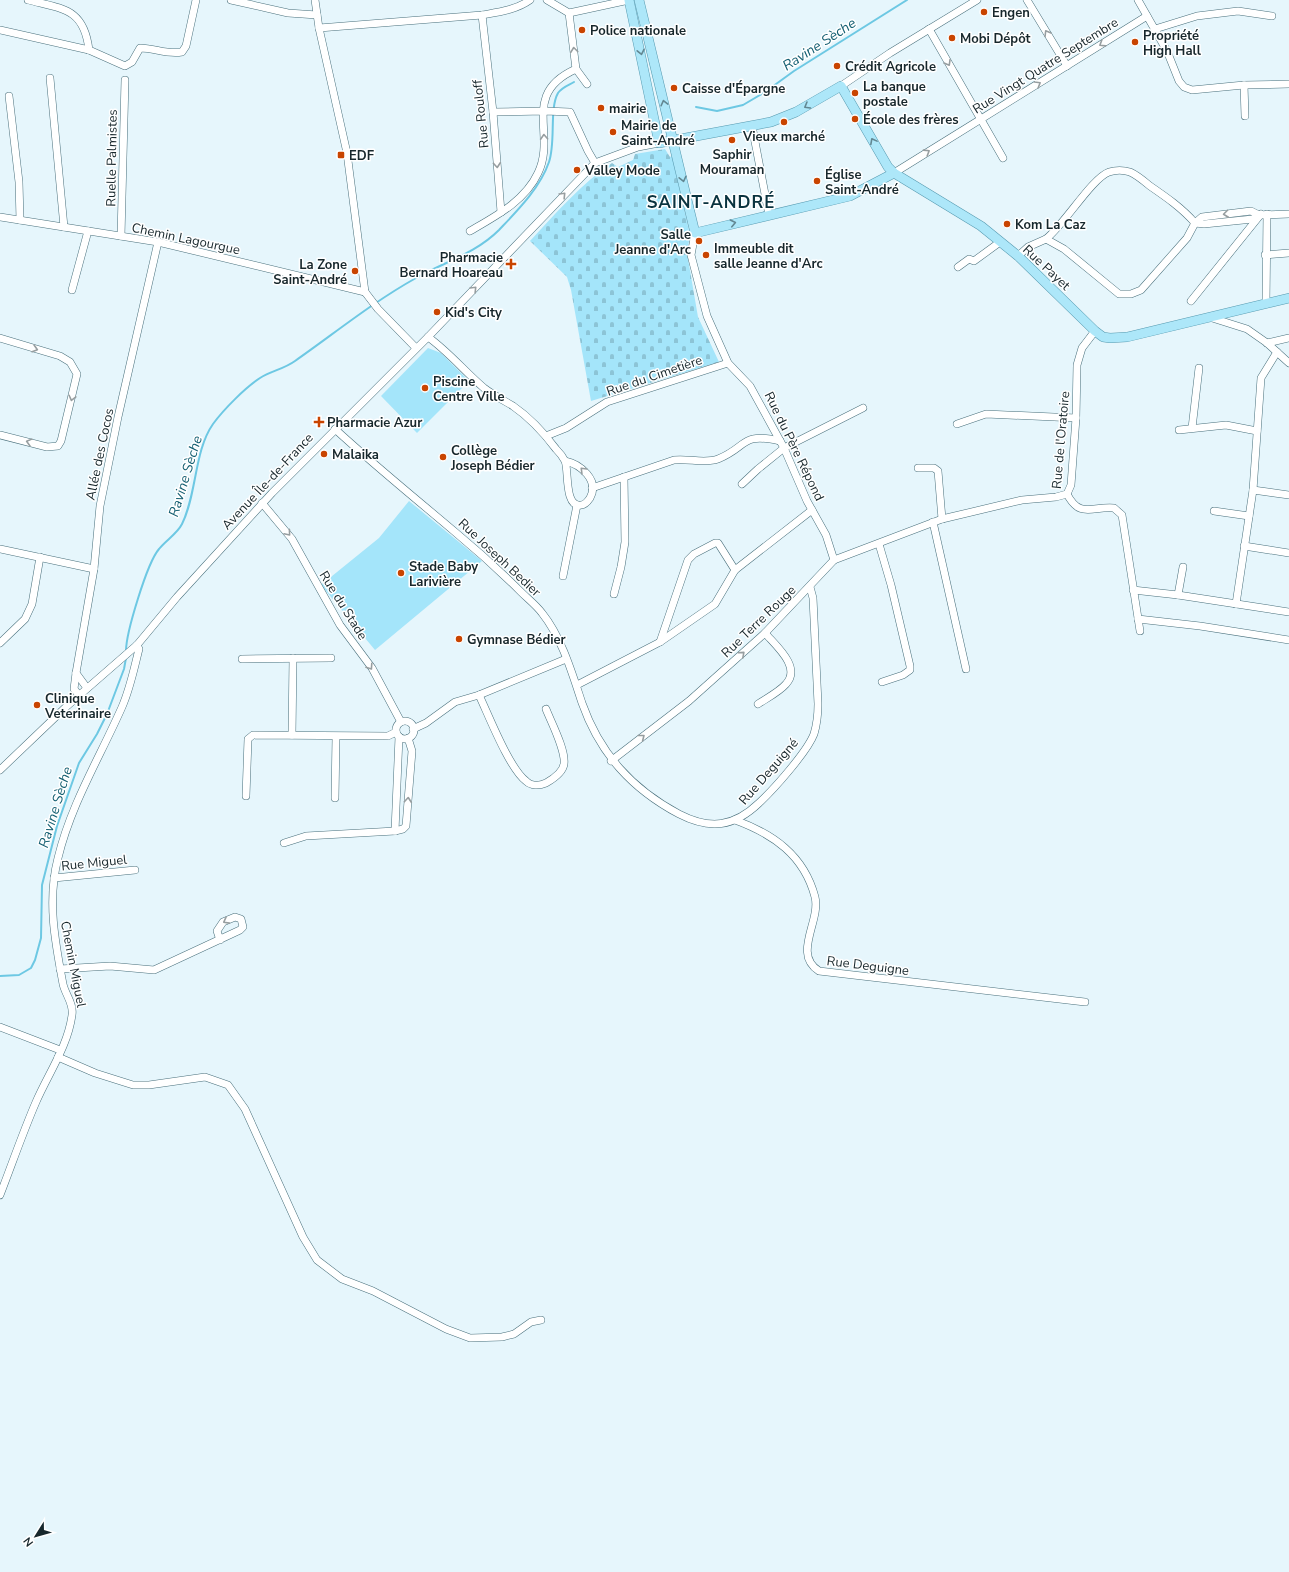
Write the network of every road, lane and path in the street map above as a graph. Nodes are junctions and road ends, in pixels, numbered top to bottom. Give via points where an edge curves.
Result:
1 (28, 0) edge
2 (196, 0) edge
3 (231, 0) edge
4 (315, 0) edge
5 (530, 0) edge
6 (547, 0) edge
7 (629, 0) edge
8 (639, 0) edge
9 (977, 0) edge
10 (1027, 0) edge
11 (1138, 0) edge
12 (569, 13) junction
13 (482, 14) junction
14 (317, 15) junction
15 (1147, 16) junction
16 (1272, 16) dead end
17 (319, 28) junction
18 (929, 29) junction
19 (1155, 29) junction
20 (0, 30) edge
21 (89, 50) junction
22 (1067, 66) junction
23 (576, 69) junction
24 (50, 78) dead end
25 (125, 80) dead end
26 (587, 84) dead end
27 (1289, 84) edge
28 (1244, 85) junction
29 (841, 86) junction
30 (9, 96) dead end
31 (543, 111) junction
32 (493, 112) junction
33 (1245, 116) dead end
34 (981, 119) junction
35 (752, 126) junction
36 (674, 141) junction
37 (659, 144) junction
38 (1003, 158) dead end
39 (595, 163) junction
40 (894, 173) junction
41 (501, 212) junction
42 (1262, 214) junction
43 (1289, 214) edge
44 (769, 215) junction
45 (0, 217) edge
46 (20, 220) junction
47 (1237, 221) junction
48 (1194, 223) junction
49 (64, 228) junction
50 (88, 231) junction
51 (470, 231) dead end
52 (695, 232) junction
53 (1245, 234) junction
54 (121, 236) junction
55 (1046, 239) junction
56 (158, 242) junction
57 (1000, 242) junction
58 (1289, 253) edge
59 (1266, 255) junction
60 (1018, 256) junction
61 (958, 267) dead end
62 (72, 290) dead end
63 (365, 292) junction
64 (1289, 298) edge
65 (1191, 301) dead end
66 (1266, 304) junction
67 (1210, 317) junction
68 (1095, 331) junction
69 (0, 338) edge
70 (428, 338) junction
71 (1289, 338) edge
72 (1267, 343) junction
73 (416, 348) junction
74 (1277, 352) junction
75 (728, 362) junction
76 (1289, 363) edge
77 (1199, 368) dead end
78 (863, 408) dead end
79 (1076, 418) junction
80 (957, 424) dead end
81 (1192, 428) junction
82 (335, 429) junction
83 (1179, 430) dead end
84 (1257, 432) junction
85 (0, 435) edge
86 (546, 436) junction
87 (780, 441) junction
88 (784, 448) junction
89 (565, 461) junction
90 (918, 468) dead end
91 (624, 477) junction
92 (742, 484) dead end
93 (592, 488) junction
94 (1253, 490) junction
95 (1067, 494) junction
96 (1289, 495) edge
97 (262, 503) junction
98 (577, 505) junction
99 (812, 510) junction
100 (1214, 511) dead end
101 (1249, 516) junction
102 (942, 519) junction
103 (932, 522) junction
104 (879, 544) junction
105 (1244, 546) junction
106 (0, 549) edge
107 (1289, 553) edge
108 (40, 557) junction
109 (834, 560) junction
110 (1183, 567) dead end
111 (94, 569) junction
112 (735, 570) junction
113 (563, 576) dead end
114 (810, 587) junction
115 (1133, 590) junction
116 (614, 594) dead end
117 (1178, 595) junction
118 (1236, 604) junction
119 (1289, 612) edge
120 (1138, 619) junction
121 (1140, 631) dead end
122 (765, 633) junction
123 (1289, 640) edge
124 (660, 642) junction
125 (0, 643) edge
126 (137, 645) junction
127 (293, 658) junction
128 (331, 658) dead end
129 (242, 659) dead end
130 (566, 659) junction
131 (966, 669) dead end
132 (76, 673) junction
133 (882, 682) dead end
134 (577, 685) junction
135 (87, 688) junction
136 (79, 695) junction
137 (479, 695) junction
138 (758, 704) dead end
139 (546, 708) dead end
140 (401, 722) junction
141 (414, 729) junction
142 (398, 734) junction
143 (292, 735) junction
144 (336, 737) junction
145 (408, 738) junction
146 (611, 761) junction
147 (0, 770) edge
148 (246, 796) dead end
149 (335, 798) dead end
150 (735, 820) junction
151 (395, 831) junction
152 (284, 843) dead end
153 (135, 870) dead end
154 (54, 878) junction
155 (220, 940) dead end
156 (60, 969) junction
157 (1085, 1002) dead end
158 (0, 1027) edge
159 (59, 1053) junction
160 (0, 1195) edge
161 (541, 1320) dead end

1 - 21 street via 66,9 76,17 83,25
2 - 21 street via 186,46 182,52 171,54 140,48 132,62 125,66
3 - 14 street via 288,13
4 - 14 street
5 - 13 street via 501,12
6 - 12 street
7 - 12 street
7 -> 37 main road
36 -> 8 main road, Rue du Père Répond
9 - 18 street
22 -> 10 street
11 - 15 street
23 -> 12 street
13 - 17 street
13 - 32 street, Rue Rouloff
14 - 17 street
15 - 19 street
15 -> 22 street, Rue Vingt Quatre Septembre
16 - 19 street via 1238,11 1197,16
17 - 63 street via 347,153
18 - 29 street
18 -> 34 street
19 - 28 street via 1168,50 1179,81 1184,87 1192,90
20 - 21 street
34 -> 22 street, Rue Vingt Quatre Septembre
23 - 26 street
23 - 31 street via 559,78 550,90
24 - 49 street
25 - 54 street, Ruelle Palmistes
27 - 28 street
28 - 33 street
29 -> 35 main road, Avenue Île-de-France via 796,112
40 -> 29 main road, Rue Payet via 884,162
30 - 46 street via 19,182
31 - 32 street
31 - 39 street via 570,112
41 -> 31 street via 520,197 539,172 544,148
32 -> 41 street, Rue Rouloff
34 - 38 street
40 -> 34 street, Rue Vingt Quatre Septembre
35 - 36 main road, Avenue Île-de-France
35 - 44 street
36 - 37 main road, Avenue Île-de-France
36 -> 52 main road, Rue du Père Répond
37 - 39 street, Avenue Île-de-France via 638,146
70 -> 39 street, Avenue Île-de-France
40 - 44 main road via 850,196
40 - 57 main road, Rue Payet via 966,216
41 - 51 street
42 - 43 street
42 - 47 street via 1253,219
42 -> 48 street via 1251,211 1202,217
42 - 53 street
42 - 59 street
52 -> 44 main road
45 - 46 street, Chemin Lagourgue
46 - 49 street, Chemin Lagourgue
47 - 48 street
47 - 53 street
48 - 55 street via 1171,201 1136,175 1115,171 1108,172 1096,181
48 - 55 street via 1187,238 1141,290 1131,294 1119,294 1109,288 1064,249
49 - 50 street, Chemin Lagourgue
50 - 54 street, Chemin Lagourgue
50 - 62 street
52 - 75 street, Rue du Père Répond via 691,255 696,279 707,316
53 - 65 street
54 - 56 street, Chemin Lagourgue
55 - 60 street via 1028,247
56 - 63 street, Chemin Lagourgue
56 - 111 street, Allée des Cocos via 100,506
57 - 60 main road, Rue Payet
57 - 61 street via 974,261 969,259
58 - 59 street
59 - 66 street
60 - 68 main road, Rue Payet
63 - 73 street
64 - 66 main road, Rue Payet
66 - 67 main road, Rue Payet
67 - 68 main road, Rue Payet via 1127,337 1103,337
67 - 72 street via 1247,329
68 - 79 street, Rue de l'Oratoire via 1079,354
69 -> 85 street via 60,356 70,362 77,374 58,446 47,447
70 - 73 street, Avenue Île-de-France
70 - 86 street via 484,388 522,413
71 - 72 street
72 - 74 street
73 - 82 street, Avenue Île-de-France
74 - 76 street
74 - 84 street via 1261,378
75 - 86 street, Rue du Cimetière via 607,402 566,428
75 - 87 street, Rue du Père Répond via 750,386
77 - 81 street
78 - 88 street
79 - 80 street via 986,414
79 - 95 street, Rue de l'Oratoire via 1071,485
81 - 83 street
81 - 84 street via 1226,426
82 - 97 street, Avenue Île-de-France
82 - 130 street, Rue Joseph Bedier via 492,563 541,612 553,630
84 - 94 street
86 - 89 street
87 - 88 street, Rue du Père Répond
87 - 91 street via 754,438 718,459 682,459
88 - 92 street
88 - 99 street, Rue du Père Répond
93 -> 89 street via 590,479 581,467
89 - 98 street via 570,498
90 - 102 street via 934,468 938,472
91 - 93 street
91 - 116 street via 625,542
93 - 98 street via 592,494 587,502 582,506
94 - 96 street
94 - 101 street
95 - 102 street, Rue Terre Rouge via 1022,500
95 - 115 street, Rue de l'Oratoire via 1072,503 1082,510 1114,508 1122,515
97 - 126 street, Avenue Île-de-France
97 -> 140 street, Rue du Stade via 292,538 340,625 372,668
98 - 113 street
99 - 109 street, Rue du Père Répond via 826,534
99 - 112 street
100 - 101 street
101 - 105 street
102 - 103 street, Rue Terre Rouge
103 - 104 street, Rue Terre Rouge
103 - 131 street
104 - 109 street, Rue Terre Rouge
104 - 133 street via 910,666 910,670 903,675
105 - 107 street
105 - 118 street
106 - 108 street
108 - 111 street
108 - 125 street via 32,604 25,619
109 - 114 street, Rue Terre Rouge
110 - 117 street
111 - 132 street, Allée des Cocos
112 - 124 street via 715,604
112 - 124 street via 718,543 691,557
114 - 122 street, Rue Terre Rouge
114 - 150 street, Rue Deguigné via 813,598 818,704 813,735 798,758 760,802 745,816
115 - 117 street
115 - 120 street, Rue de l'Oratoire
117 - 118 street
118 - 119 street
120 - 121 street, Rue de l'Oratoire
120 - 123 street
122 - 138 street via 788,660 791,670 786,684
146 -> 122 street, Rue Terre Rouge via 689,701
124 - 134 street
126 - 135 street, Avenue Île-de-France
126 - 154 street, Chemin Miguel via 139,649 132,678 122,707 77,800
127 - 128 street
127 - 129 street
127 - 143 street
130 - 134 street, Rue Joseph Bedier
130 - 137 street
132 - 135 street
132 - 136 street, Allée des Cocos via 74,689
134 - 146 street, Rue Joseph Bedier via 596,737
135 - 136 street, Avenue Île-de-France
136 - 147 street, Avenue Île-de-France
137 - 139 street via 516,769 527,782 537,786 545,784 560,772 564,765 564,756
137 - 141 street via 455,702
140 - 141 street via 409,722
140 - 142 street via 397,726
141 - 145 street
142 - 144 street
142 - 145 street
142 - 151 street
143 - 144 street
143 - 148 street via 250,736
144 - 149 street
151 -> 145 street via 406,826 412,751
146 - 150 street, Rue Deguigné via 634,784 663,805 692,820 717,825
150 - 157 street, Rue Deguigne via 779,841 797,860 815,898 816,915 807,950 812,967 819,971
151 - 152 street via 306,836
153 - 154 street, Rue Miguel
154 - 156 street, Chemin Miguel via 51,899
155 - 156 street via 154,970 110,966
156 - 159 street, Chemin Miguel via 72,1014
158 - 159 street
159 - 160 street, Chemin Miguel via 36,1101
159 - 161 street via 95,1074 133,1085 205,1077 228,1085 245,1109 303,1237 317,1260 342,1280 373,1290 446,1329 470,1338 514,1334 531,1322

